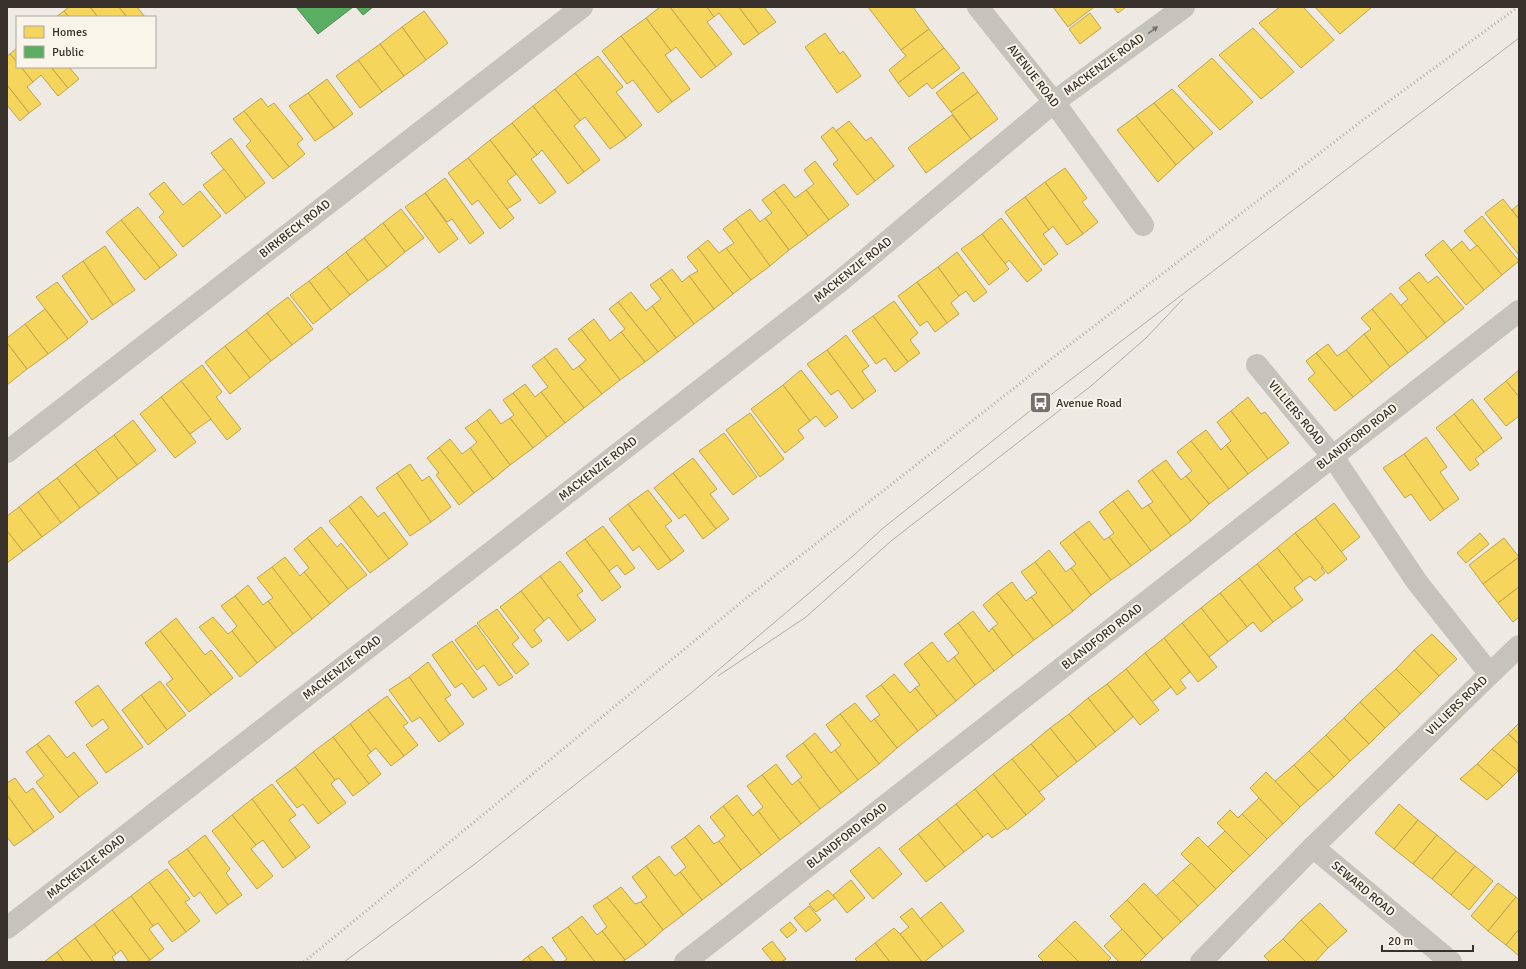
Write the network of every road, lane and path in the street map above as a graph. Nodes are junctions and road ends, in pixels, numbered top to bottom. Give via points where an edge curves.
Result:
1 (582, 7) edge
2 (978, 7) edge
3 (1184, 7) edge
4 (1054, 102) junction
5 (1143, 225) dead end
6 (1519, 311) edge
7 (1257, 365) dead end
8 (7, 452) edge
9 (1333, 457) junction
10 (1519, 646) edge
11 (1490, 674) junction
12 (1313, 848) junction
13 (7, 928) edge
14 (685, 962) edge
15 (1201, 962) edge
16 (1451, 962) edge

1 - 8 street, BIRKBECK ROAD
2 - 4 street, AVENUE ROAD
4 -> 3 street, MACKENZIE ROAD
4 - 5 street, AVENUE ROAD
4 - 13 street, MACKENZIE ROAD via 838,283
6 - 9 street, BLANDFORD ROAD
7 - 9 street, VILLIERS ROAD
9 - 11 street, VILLIERS ROAD via 1417,582
9 - 14 street, BLANDFORD ROAD
10 - 11 street
11 - 12 street, VILLIERS ROAD
12 - 15 street, VILLIERS ROAD
12 - 16 street, SEWARD ROAD

